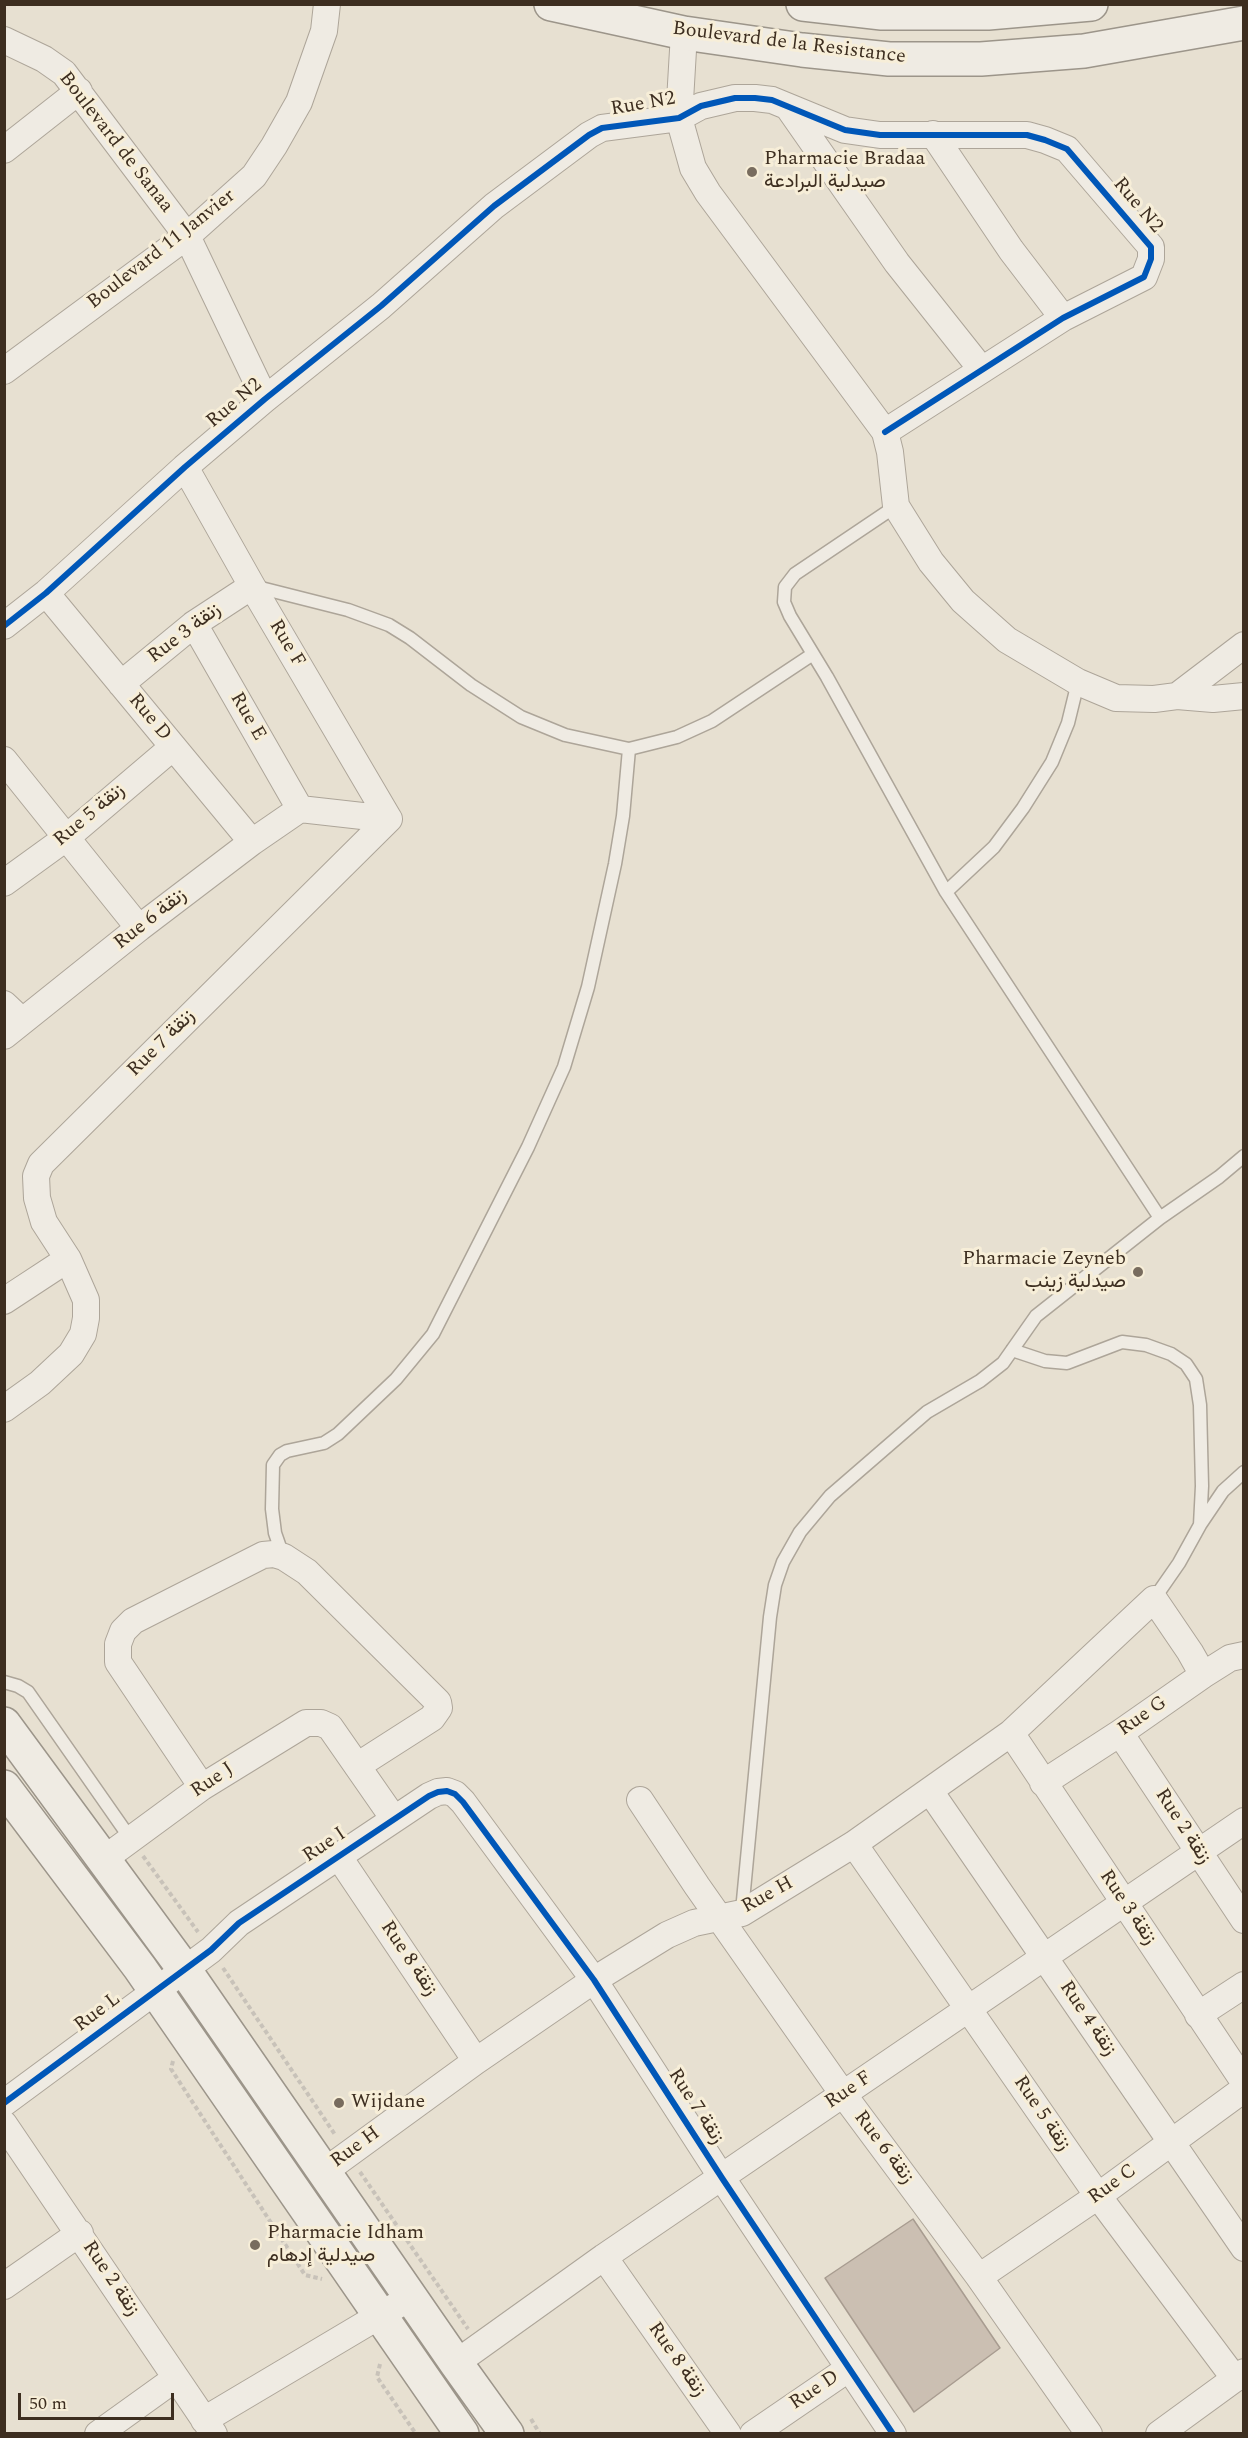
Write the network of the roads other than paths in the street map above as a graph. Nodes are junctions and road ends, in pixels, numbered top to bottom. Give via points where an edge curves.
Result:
1 (327, 4) edge
2 (551, 4) edge
3 (803, 4) edge
4 (1091, 4) edge
5 (1244, 23) edge
6 (684, 33) junction
7 (4, 40) edge
8 (79, 91) junction
9 (788, 107) junction
10 (679, 118) junction
11 (933, 134) junction
12 (4, 150) edge
13 (187, 236) junction
14 (1063, 318) junction
15 (982, 370) junction
16 (4, 371) edge
17 (265, 399) junction
18 (885, 432) junction
19 (185, 467) junction
20 (896, 506) junction
21 (252, 586) junction
22 (46, 593) junction
23 (194, 624) junction
24 (4, 626) edge
25 (1244, 645) edge
26 (813, 654) junction
27 (1078, 682) junction
28 (121, 684) junction
29 (1177, 696) junction
30 (1244, 696) edge
31 (173, 747) junction
32 (629, 749) junction
33 (4, 760) edge
34 (300, 809) junction
35 (389, 819) junction
36 (66, 838) junction
37 (252, 842) junction
38 (4, 884) edge
39 (946, 892) junction
40 (139, 928) junction
41 (10, 1020) edge
42 (1244, 1156) edge
43 (1160, 1218) junction
44 (68, 1259) junction
45 (4, 1301) edge
46 (1012, 1350) junction
47 (4, 1409) edge
48 (1244, 1472) edge
49 (1200, 1525) junction
50 (284, 1557) junction
51 (1154, 1599) junction
52 (1244, 1655) edge
53 (1203, 1675) junction
54 (4, 1682) edge
55 (4, 1724) edge
56 (1120, 1733) junction
57 (1011, 1734) junction
58 (357, 1766) junction
59 (1043, 1783) junction
60 (4, 1787) edge
61 (202, 1787) junction
62 (930, 1791) junction
63 (640, 1800) dead end
64 (463, 1802) joint
65 (394, 1819) junction
66 (1244, 1821) edge
67 (130, 1838) junction
68 (854, 1844) junction
69 (1198, 1852) junction
70 (339, 1857) junction
71 (104, 1859) junction
72 (1123, 1903) junction
73 (731, 1915) junction
74 (1244, 1920) edge
75 (211, 1950) joint
76 (1045, 1957) junction
77 (184, 1969) junction
78 (594, 1980) junction
79 (1244, 1985) edge
80 (154, 1991) junction
81 (969, 2008) junction
82 (1198, 2015) junction
83 (476, 2061) junction
84 (1244, 2082) edge
85 (1244, 2089) edge
86 (843, 2094) junction
87 (4, 2103) edge
88 (4, 2124) edge
89 (1170, 2143) junction
90 (325, 2171) junction
91 (722, 2178) junction
92 (1098, 2196) junction
93 (80, 2233) junction
94 (1244, 2248) edge
95 (604, 2257) junction
96 (980, 2277) junction
97 (4, 2286) edge
98 (411, 2297) junction
99 (379, 2315) junction
100 (456, 2363) junction
101 (848, 2369) junction
102 (1239, 2375) edge
103 (176, 2378) junction
104 (209, 2427) edge
105 (98, 2433) edge
106 (462, 2433) edge
107 (506, 2433) edge
108 (728, 2433) edge
109 (753, 2433) edge
110 (892, 2433) edge
111 (1089, 2433) edge
112 (1159, 2433) edge

1 - 13 street, Boulevard 11 Janvier via 324,31 299,102 274,146 254,176
2 - 6 main road, Boulevard de la Resistance
3 - 4 main road, Boulevard de la Resistance via 882,13 988,14
5 - 6 main road, Boulevard de la Resistance via 1084,51 981,59 889,59
6 - 10 street
7 - 8 street, Boulevard de Sanaa via 44,59 64,73
8 - 12 street
8 - 13 street, Boulevard de Sanaa
9 - 10 street, Rue N2 via 772,100 735,99 701,106
9 - 11 street, Rue N2 via 845,130 880,135
9 - 15 street via 897,263
10 - 17 street, Rue N2 via 602,128 589,135 494,206 381,306
10 - 18 street, Rue N2 via 693,168 708,193
11 - 14 street via 1011,250
11 - 14 street, Rue N2 via 1027,135 1067,149 1151,247 1144,277
13 - 16 street, Boulevard 11 Janvier
13 - 17 street, Boulevard de Sanaa
14 - 15 street, Rue N2
15 - 18 street, Rue N2
17 - 19 street, Rue N2
18 - 20 street
19 - 21 street, Rue F
19 - 22 street, Rue N2
20 - 26 lane via 795,574 785,587 784,602
20 - 27 street via 931,562 963,601 1006,640
21 - 23 street, Rue 3 زنقة
21 - 32 lane via 348,610 389,625 521,717 565,735
21 - 35 street, Rue F
22 - 24 street, Rue N2
22 - 28 street, Rue D
23 - 28 street, Rue 3 زنقة
23 - 34 street, Rue E
25 - 29 street
26 - 32 lane via 712,721 677,737
26 - 39 lane
27 - 29 street via 1116,698
27 - 39 lane via 1068,723 1046,772 994,847
28 - 31 street, Rue D
29 - 30 street
31 - 36 street, Rue 5 زنقة
31 - 37 street, Rue D
32 - 50 lane via 615,864 588,987 564,1067 433,1334 396,1379 338,1434 324,1443 287,1451 273,1465 274,1533
33 - 36 street
34 - 35 street
34 - 37 street, Rue 6 زنقة
35 - 44 street, Rue 7 زنقة via 41,1164 36,1176 37,1198 44,1222
36 - 38 street, Rue 5 زنقة
36 - 40 street
37 - 40 street, Rue 6 زنقة
39 - 43 lane
40 - 41 street, Rue 6 زنقة
42 - 43 lane
43 - 46 lane via 1036,1316
44 - 45 street
44 - 47 street, Rue 7 زنقة via 86,1300 83,1334 70,1354 40,1383
46 - 49 lane via 1045,1361 1067,1363 1122,1342 1155,1348 1186,1364 1196,1379 1200,1405
46 - 73 lane via 1003,1364 927,1412 830,1496 800,1532 783,1562 770,1617
48 - 49 lane via 1223,1491
49 - 51 lane
50 - 58 street via 307,1572 438,1702 439,1708 432,1718
50 - 61 street via 263,1555 246,1562 133,1621 118,1644 118,1662
51 - 53 street
51 - 57 street, Rue H
52 - 53 street, Rue G via 1230,1658
53 - 56 street, Rue G
54 - 67 lane via 28,1692
55 - 71 main road
56 - 59 street, Rue G
56 - 69 street, Rue 2 زنقة
57 - 59 street, Rue 3 زنقة
57 - 62 street, Rue H
58 - 61 street, Rue J via 330,1727 313,1722 296,1727
58 - 65 street
59 - 72 street, Rue 3 زنقة
60 - 80 main road
61 - 67 street, Rue J
62 - 68 street, Rue H
62 - 76 street, Rue 4 زنقة
63 - 73 street, Rue 6 زنقة
64 - 65 street, Rue I via 455,1794 438,1792
64 - 78 street, Rue 7 زنقة
65 - 70 street, Rue I
66 - 69 street, Rue F
67 - 71 street, Rue J
68 - 73 street, Rue H
68 - 81 street, Rue 5 زنقة
69 - 72 street, Rue F
69 - 74 street, Rue 2 زنقة
70 - 75 street, Rue I via 239,1923
70 - 83 street, Rue 8 زنقة
71 - 77 main road
72 - 76 street, Rue F
72 - 82 street, Rue 3 زنقة
73 - 78 street, Rue H via 694,1923 667,1935
73 - 86 street, Rue 6 زنقة
75 - 77 street, Rue L
76 - 81 street, Rue F
76 - 89 street, Rue 4 زنقة
77 - 80 street, Rue L
77 - 90 main road
78 - 83 street, Rue H
78 - 91 street, Rue 7 زنقة
79 - 82 street
80 - 87 street, Rue L
80 - 99 main road
81 - 86 street, Rue F
81 - 92 street, Rue 5 زنقة
82 - 84 street, Rue 3 زنقة
83 - 90 street, Rue H
85 - 89 street, Rue C
86 - 91 street, Rue F
86 - 96 street, Rue 6 زنقة
88 - 93 street, Rue 2 زنقة
89 - 92 street, Rue C
89 - 94 street, Rue 4 زنقة
90 - 98 main road
91 - 95 street, Rue F
91 - 101 street, Rue 7 زنقة
92 - 96 street, Rue C
92 - 102 street, Rue 5 زنقة
93 - 97 street
93 - 103 street, Rue 2 زنقة
95 - 100 street, Rue F
95 - 108 street, Rue 8 زنقة
96 - 111 street, Rue 6 زنقة
98 - 99 street
98 - 100 main road
99 - 104 street
99 - 106 main road
100 - 107 main road
101 - 109 street, Rue D
101 - 110 street, Rue 7 زنقة
102 - 112 street
103 - 104 street, Rue 2 زنقة
103 - 105 street

